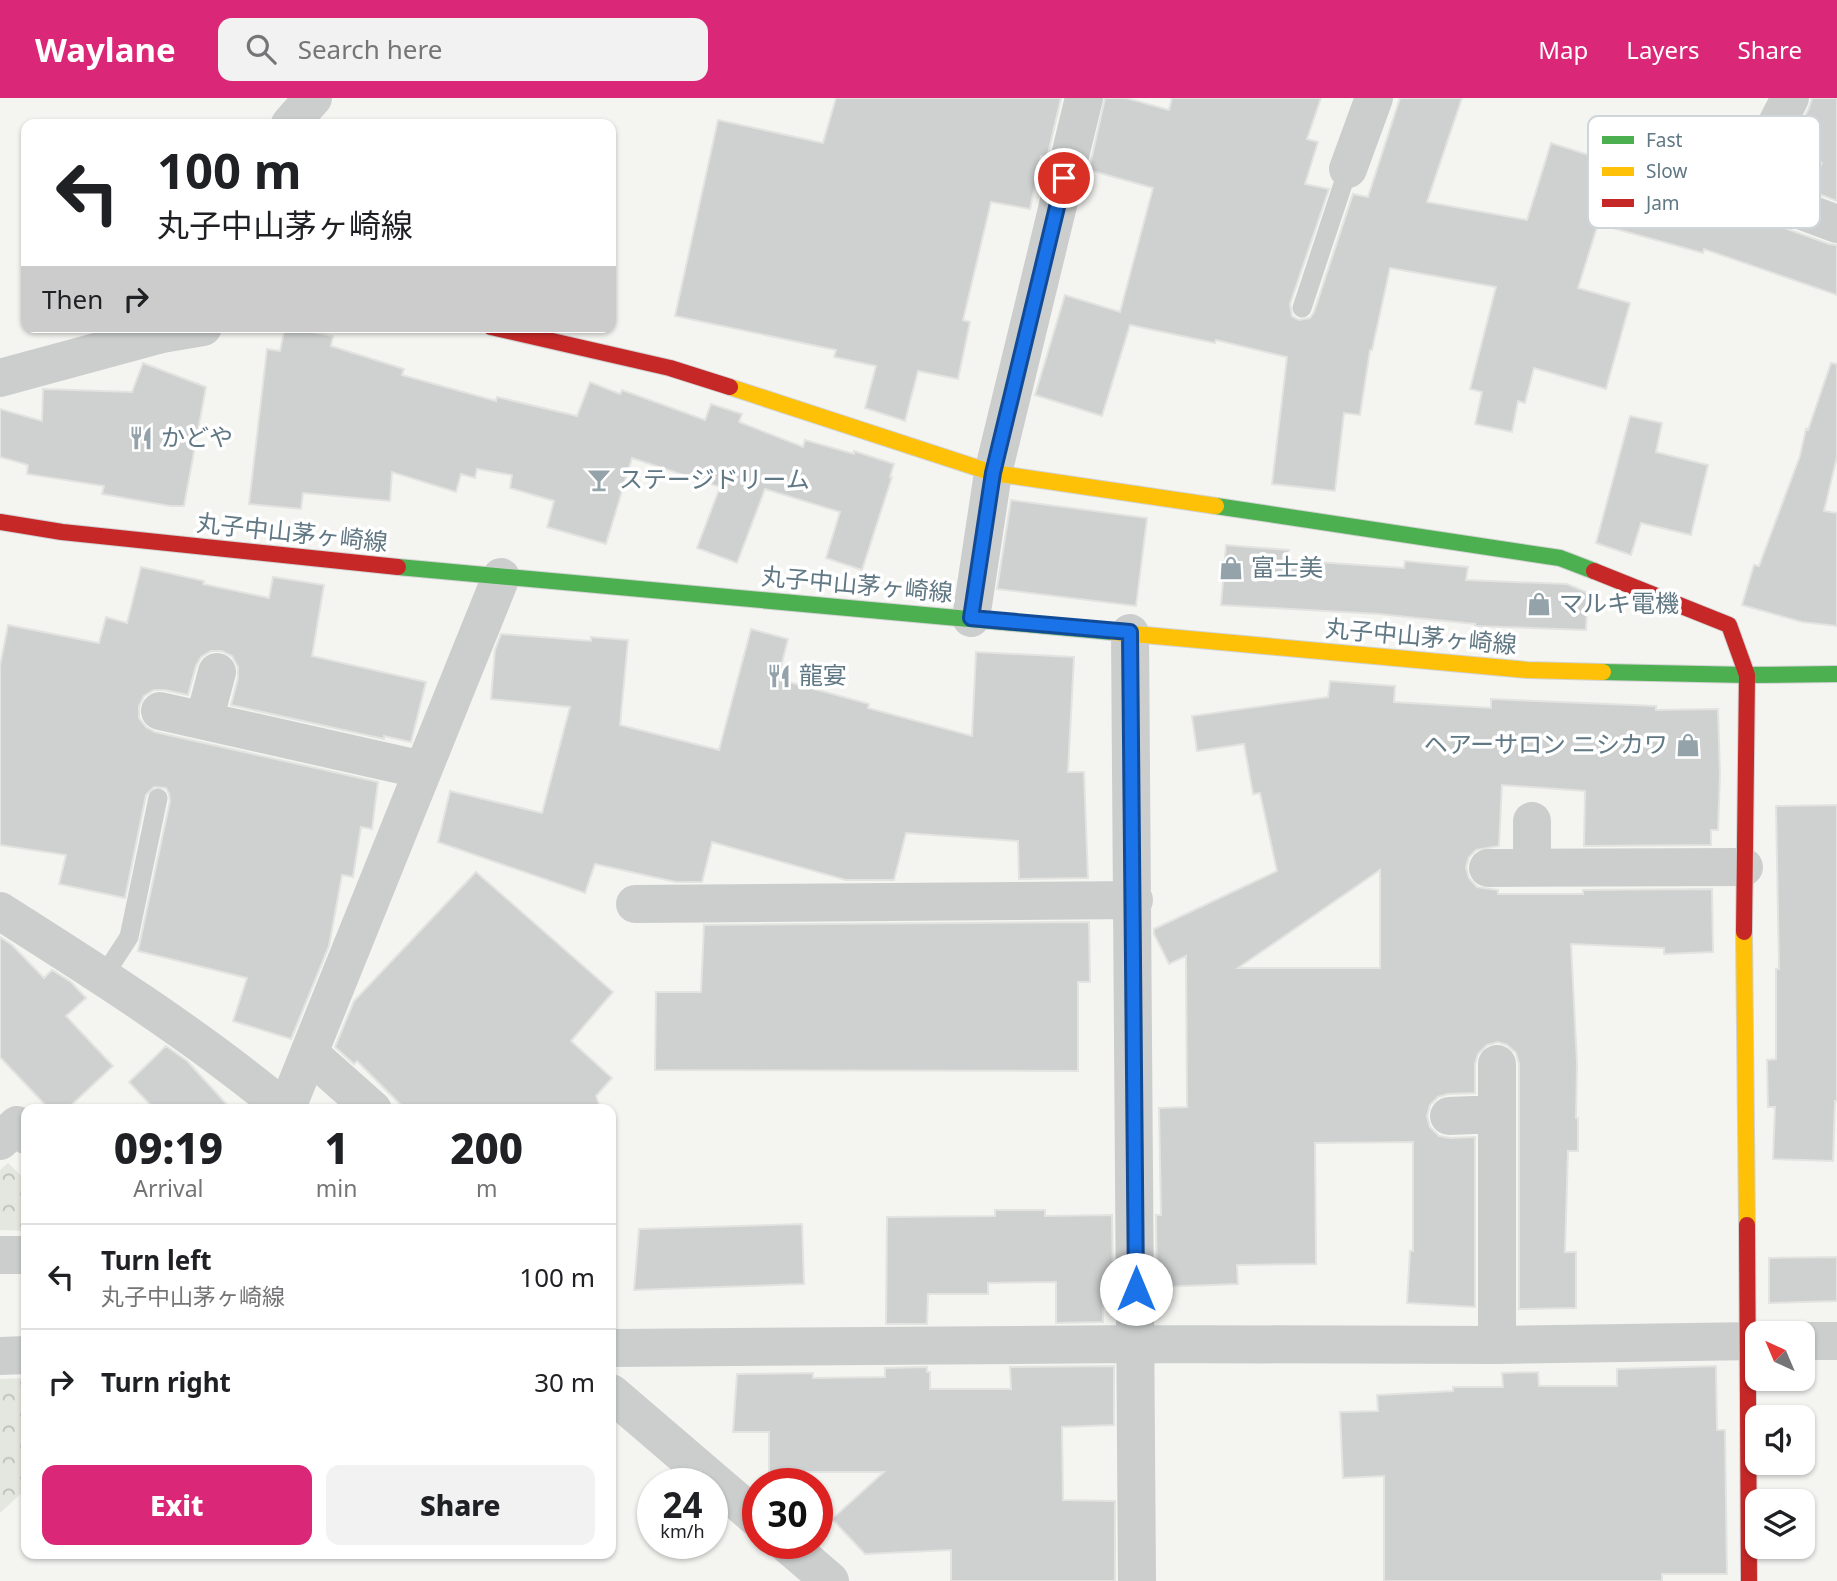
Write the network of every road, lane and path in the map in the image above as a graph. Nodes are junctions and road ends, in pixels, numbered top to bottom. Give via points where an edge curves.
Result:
1 (313, 98) edge
2 (1084, 98) edge
3 (1374, 98) edge
4 (1790, 98) edge
5 (1781, 116) edge
6 (294, 119) edge
7 (1348, 169) joint
8 (1820, 218) edge
9 (1837, 224) edge
10 (1302, 308) dead end
11 (152, 333) edge
12 (517, 333) edge
13 (0, 378) edge
14 (993, 473) junction
15 (0, 522) edge
16 (501, 576) junction
17 (971, 618) junction
18 (1130, 632) junction
19 (217, 672) dead end
20 (1837, 674) edge
21 (1747, 675) junction
22 (160, 711) dead end
23 (204, 721) junction
24 (423, 770) junction
25 (158, 798) dead end
26 (1532, 821) dead end
27 (1488, 867) dead end
28 (1531, 867) junction
29 (1744, 867) junction
30 (1134, 900) junction
31 (635, 904) dead end
32 (0, 911) edge
33 (106, 972) junction
34 (1497, 1064) dead end
35 (293, 1092) edge
36 (346, 1104) edge
37 (1497, 1114) junction
38 (1449, 1116) dead end
39 (21, 1129) edge
40 (0, 1141) edge
41 (0, 1255) edge
42 (21, 1255) edge
43 (1752, 1321) edge
44 (1745, 1340) edge
45 (1815, 1341) edge
46 (1837, 1341) edge
47 (1136, 1344) junction
48 (1497, 1345) junction
49 (616, 1349) edge
50 (21, 1355) edge
51 (0, 1356) edge
52 (1751, 1391) edge
53 (616, 1397) edge
54 (742, 1505) edge
55 (804, 1559) edge
56 (830, 1581) edge
57 (1137, 1581) edge
58 (1749, 1581) edge

1 - 6 street
2 - 14 street
3 - 7 street
4 - 5 street
7 - 10 lane
8 - 9 street
11 - 13 street
12 - 14 street via 670,368
14 - 17 street
14 - 21 street via 1560,558 1729,625
15 - 16 street, 丸子中山茅ヶ崎線 via 199,547
16 - 17 street, 丸子中山茅ヶ崎線
16 - 24 street
17 - 18 street, 丸子中山茅ヶ崎線
18 - 21 street, 丸子中山茅ヶ崎線 via 1527,670
18 - 30 street
19 - 23 street
20 - 21 street, 丸子中山茅ヶ崎線
21 - 29 street
22 - 23 street
23 - 24 street
24 - 35 street
25 - 33 lane via 129,937
26 - 28 street
27 - 28 street
28 - 29 street
29 - 43 street
30 - 31 street
30 - 47 street
32 - 33 street
33 - 35 street via 255,1084
34 - 37 street
35 - 36 street
37 - 38 street
37 - 48 street
39 - 40 street via 17,1125
41 - 42 street
44 - 48 street
45 - 46 street
47 - 48 street
47 - 49 street
47 - 57 street
50 - 51 street
52 - 58 street
53 - 54 street
55 - 56 street

